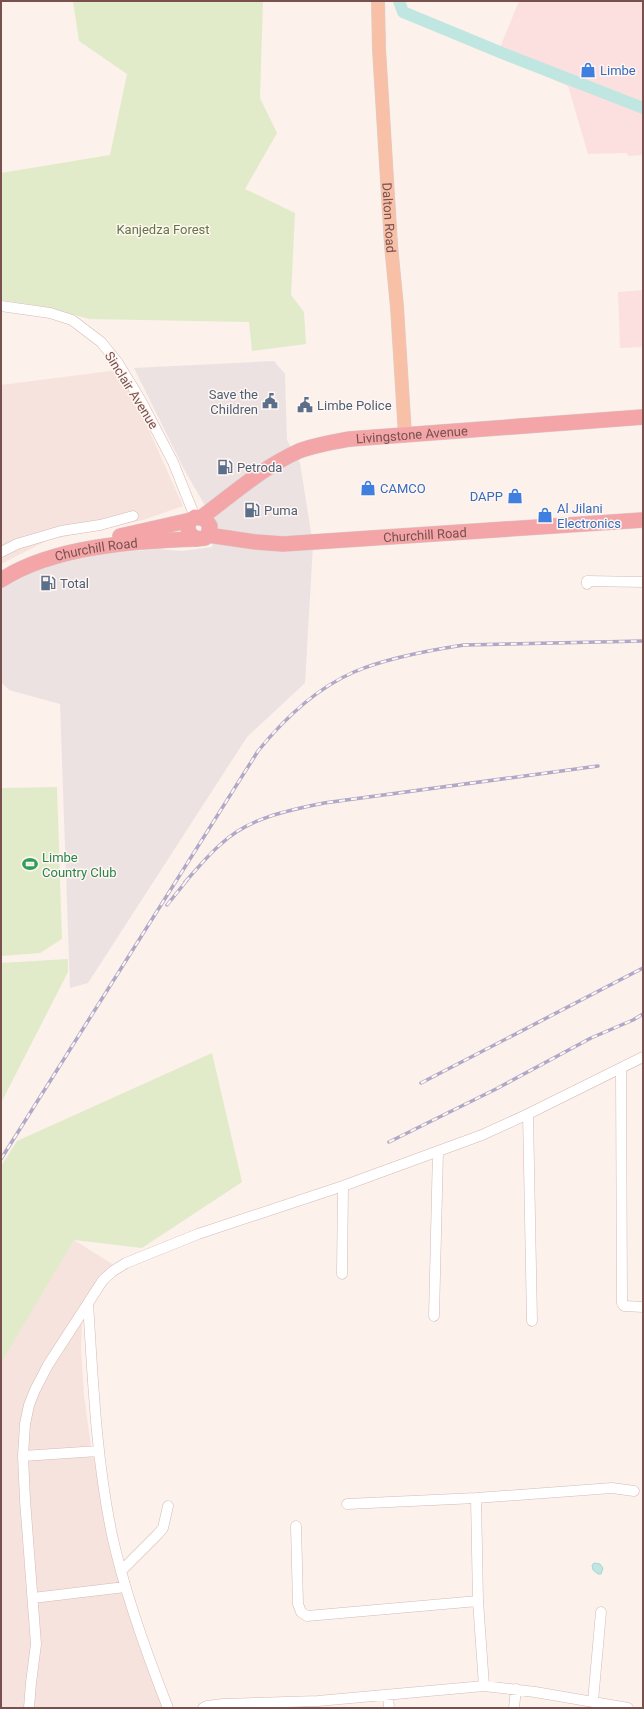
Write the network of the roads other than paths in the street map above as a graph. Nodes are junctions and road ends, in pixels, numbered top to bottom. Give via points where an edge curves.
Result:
1 (378, 3) edge
2 (1, 306) edge
3 (643, 417) edge
4 (405, 435) junction
5 (133, 516) dead end
6 (196, 518) junction
7 (643, 520) edge
8 (202, 537) junction
9 (1, 552) edge
10 (1, 572) edge
11 (1, 580) edge
12 (643, 582) edge
13 (587, 584) dead end
14 (643, 1057) edge
15 (621, 1068) junction
16 (528, 1114) junction
17 (438, 1151) junction
18 (343, 1186) junction
19 (342, 1274) dead end
20 (88, 1303) junction
21 (643, 1307) edge
22 (434, 1316) dead end
23 (532, 1321) dead end
24 (98, 1451) junction
25 (23, 1456) junction
26 (634, 1491) dead end
27 (476, 1498) junction
28 (347, 1504) dead end
29 (168, 1506) dead end
30 (296, 1526) dead end
31 (122, 1570) junction
32 (126, 1587) junction
33 (33, 1598) junction
34 (478, 1601) junction
35 (601, 1612) dead end
36 (484, 1686) junction
37 (516, 1689) junction
38 (388, 1695) junction
39 (593, 1701) junction
40 (29, 1708) edge
41 (168, 1708) edge
42 (202, 1708) edge
43 (389, 1708) edge
44 (514, 1708) edge
45 (628, 1708) edge

1 - 4 main road, Dalton Road via 391,245
2 - 6 street, Sinclair Avenue via 50,313 72,320 102,342 144,406 173,462
3 - 4 highway, Livingstone Avenue
4 - 6 highway, Livingstone Avenue via 350,439 320,444 300,451 276,463
5 - 9 street via 100,525 61,531 17,544
6 - 8 highway via 188,527 188,531
6 - 10 highway, Churchill Road via 51,553
7 - 8 highway, Churchill Road via 283,544
8 - 11 highway, Churchill Road via 113,545 70,553 27,566
12 - 13 street via 587,581
14 - 15 street
15 - 16 street
15 - 21 street via 622,1303 629,1308
16 - 17 street
16 - 23 street
17 - 18 street
17 - 22 street
18 - 19 street
18 - 20 street via 198,1234 126,1263 102,1280
20 - 24 street
20 - 25 street via 35,1390 25,1424
24 - 25 street
24 - 31 street via 112,1535
25 - 33 street via 27,1542
26 - 27 street via 612,1488
27 - 28 street
27 - 34 street
29 - 31 street via 165,1523 158,1534
30 - 34 street via 298,1604 301,1612 307,1616
31 - 32 street
32 - 33 street
32 - 41 street
33 - 40 street via 36,1648
34 - 36 street
35 - 39 street
36 - 37 street
36 - 38 street
37 - 39 street
37 - 44 street
38 - 42 street via 318,1701 223,1704
38 - 43 street
39 - 45 street

